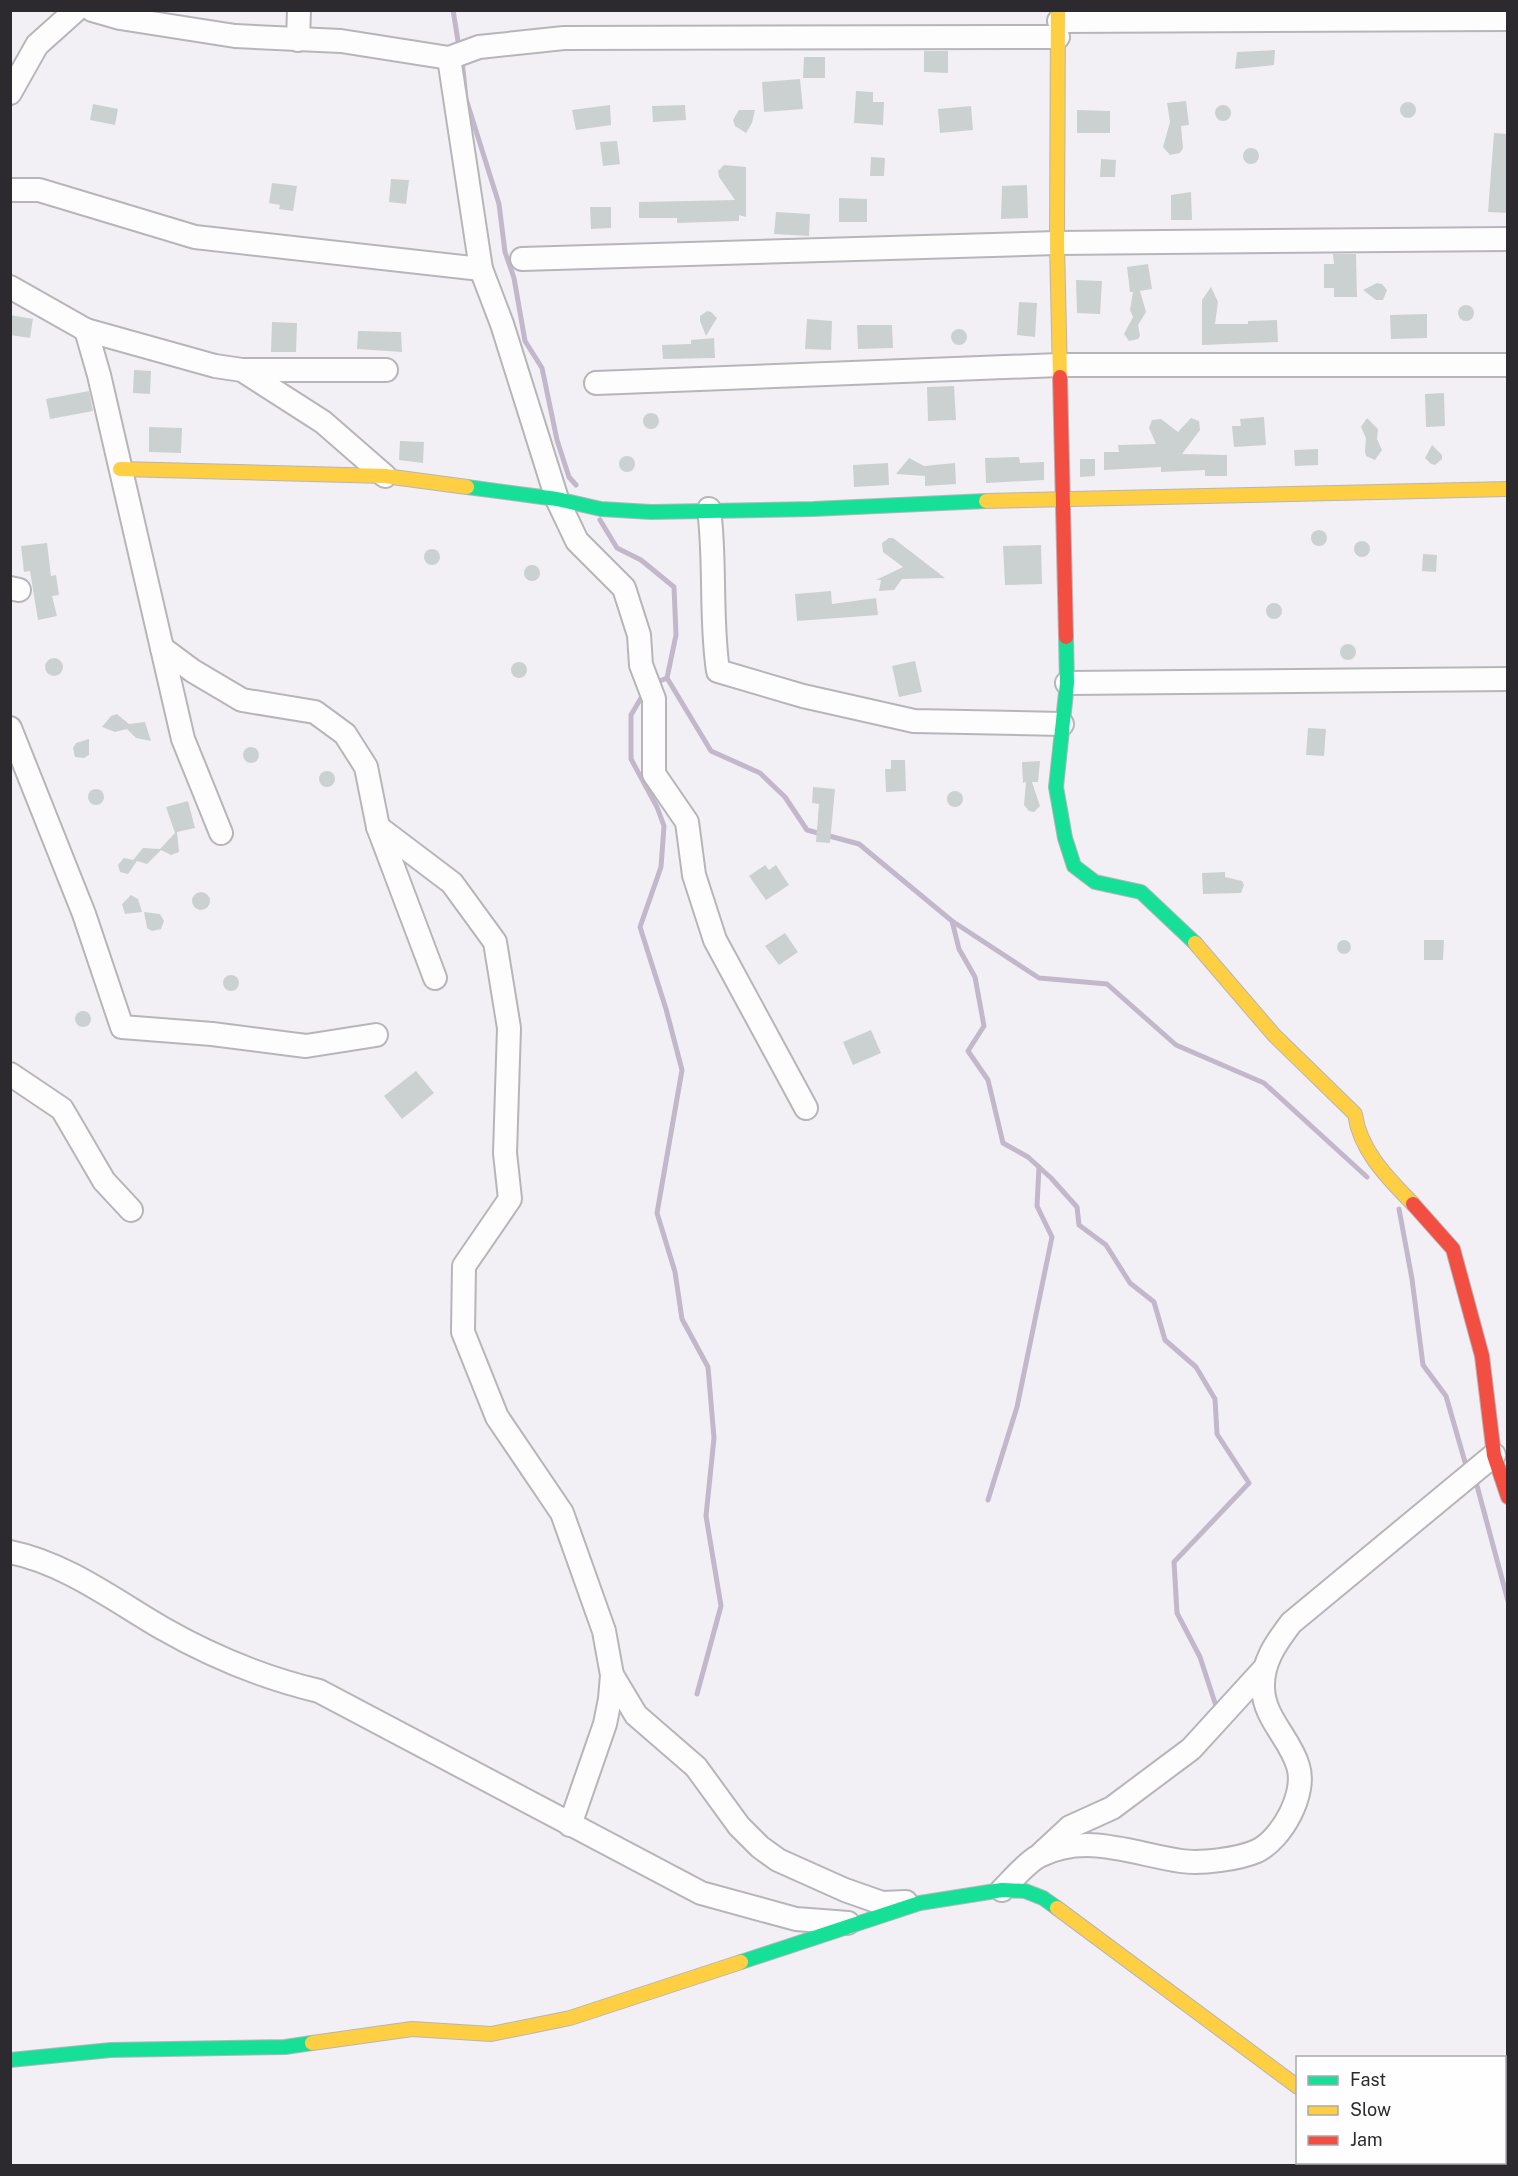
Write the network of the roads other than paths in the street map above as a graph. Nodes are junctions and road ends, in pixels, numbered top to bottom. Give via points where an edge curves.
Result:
1 (76, 10) edge
2 (92, 10) edge
3 (299, 10) edge
4 (121, 14) edge
5 (1508, 19) edge
6 (1058, 23) edge
7 (298, 40) junction
8 (449, 58) junction
9 (10, 93) edge
10 (10, 190) edge
11 (1508, 239) edge
12 (1057, 243) junction
13 (522, 259) dead end
14 (481, 269) junction
15 (10, 287) edge
16 (86, 330) junction
17 (1508, 364) edge
18 (1059, 365) junction
19 (242, 370) junction
20 (386, 370) dead end
21 (596, 383) dead end
22 (120, 469) junction
23 (385, 476) junction
24 (1508, 489) edge
25 (1062, 496) junction
26 (557, 499) junction
27 (709, 509) junction
28 (162, 648) junction
29 (1508, 679) edge
30 (1067, 683) junction
31 (1062, 724) junction
32 (10, 728) edge
33 (378, 827) junction
34 (221, 833) dead end
35 (435, 978) dead end
36 (376, 1035) dead end
37 (10, 1074) edge
38 (806, 1108) dead end
39 (131, 1210) dead end
40 (1494, 1455) junction
41 (1508, 1497) edge
42 (10, 1552) edge
43 (1265, 1668) junction
44 (612, 1675) junction
45 (570, 1825) junction
46 (1039, 1857) junction
47 (1002, 1890) junction
48 (920, 1903) junction
49 (856, 1924) junction
50 (10, 2060) edge
51 (1296, 2085) edge

1 - 9 street via 37,45
2 - 4 street
3 - 7 street
4 - 7 street via 235,36
5 - 6 street
6 - 8 street via 564,38 479,47
6 - 12 street
7 - 8 street via 341,41
8 - 14 street
10 - 14 street via 39,190 195,237
11 - 12 street
12 - 13 street
12 - 18 street
14 - 26 street
15 - 16 street
16 - 19 street
16 - 22 street
17 - 18 street
18 - 21 street
18 - 25 street
19 - 20 street
19 - 23 street via 322,422
22 - 23 street
22 - 28 street
23 - 26 street
24 - 25 street
25 - 27 street via 813,509
25 - 30 street
26 - 27 street via 601,509
26 - 38 street via 578,541 624,588 639,635 641,665 654,699 654,774 687,822 694,875 715,940
27 - 31 street via 718,671 803,696 914,721
28 - 33 street via 242,700 315,712 345,734 366,767
28 - 34 street via 183,740
29 - 30 street
30 - 31 street
31 - 40 street via 1056,787 1074,866 1095,882 1141,892 1186,933 1274,1035 1355,1114 1357,1130 1377,1164 1453,1249 1482,1356
32 - 36 street via 84,914 122,1027 306,1046
33 - 35 street
33 - 44 street via 452,883 495,942 510,1028 505,1154 510,1199 464,1266 463,1332 497,1417 562,1513 604,1631
37 - 39 street via 62,1109 104,1181
40 - 41 street
40 - 43 street via 1291,1623 1272,1649
42 - 45 street via 34,1557 164,1629 239,1665 319,1691
43 - 46 street via 1191,1749 1112,1808 1070,1827
43 - 46 street via 1267,1711 1299,1767 1299,1792 1286,1824 1258,1851 1192,1863 1092,1843
44 - 45 street via 604,1724
44 - 48 street via 636,1715 696,1767 760,1847 811,1876 871,1900
45 - 49 street via 701,1893 796,1918
46 - 47 street
47 - 48 street
47 - 51 street via 1025,1891 1043,1898
48 - 49 street
49 - 50 street via 570,2018 491,2034 412,2029 285,2047 111,2050

